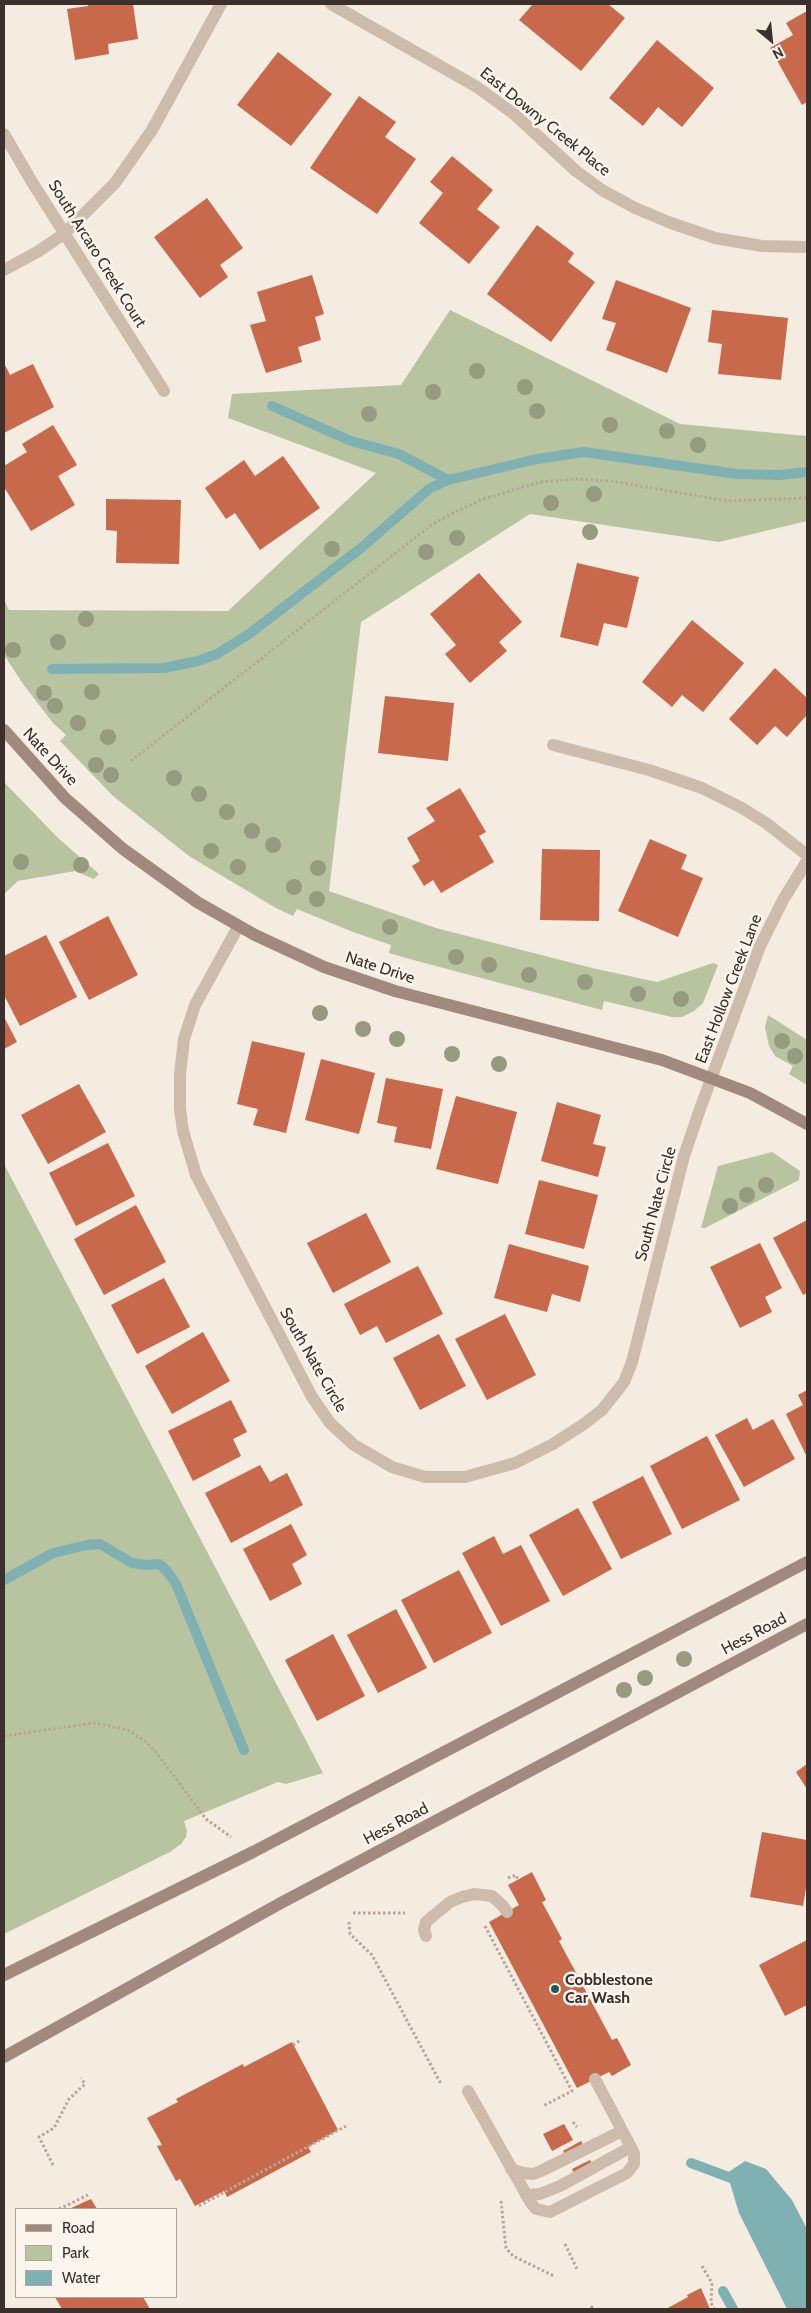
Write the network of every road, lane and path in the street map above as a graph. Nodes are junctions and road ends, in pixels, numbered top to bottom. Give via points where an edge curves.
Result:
1 (222, 4) edge
2 (331, 4) edge
3 (4, 134) edge
4 (65, 233) junction
5 (807, 247) edge
6 (4, 270) edge
7 (164, 391) dead end
8 (807, 498) edge
9 (4, 730) edge
10 (553, 745) dead end
11 (131, 761) dead end
12 (807, 855) edge
13 (807, 861) edge
14 (238, 927) junction
15 (711, 1078) junction
16 (807, 1124) edge
17 (807, 1562) edge
18 (807, 1624) edge
19 (4, 1736) edge
20 (253, 1852) junction
21 (507, 1912) dead end
22 (349, 1922) dead end
23 (483, 1922) dead end
24 (426, 1936) dead end
25 (4, 1974) edge
26 (301, 2040) dead end
27 (293, 2045) dead end
28 (4, 2057) edge
29 (81, 2078) dead end
30 (595, 2079) dead end
31 (441, 2084) dead end
32 (468, 2091) dead end
33 (544, 2106) dead end
34 (346, 2126) dead end
35 (622, 2131) junction
36 (631, 2147) junction
37 (53, 2165) dead end
38 (511, 2169) junction
39 (88, 2195) dead end
40 (526, 2195) junction
41 (500, 2196) dead end
42 (70, 2197) dead end
43 (72, 2202) junction
44 (199, 2206) dead end
45 (61, 2208) edge
46 (565, 2244) dead end
47 (702, 2266) dead end
48 (577, 2268) dead end
49 (554, 2276) dead end
50 (714, 2309) edge

1 - 4 street via 139,150 108,192
2 - 5 street, East Downy Creek Place via 445,67 490,96 576,171 630,205 671,224 715,238 762,246
3 - 4 street, South Arcaro Creek Court
4 - 6 street
4 - 7 street, South Arcaro Creek Court
8 - 11 path via 728,501 611,481 576,479 540,482 483,499 430,526
9 - 14 main road, Nate Drive via 53,785 111,839 164,880
10 - 12 street via 649,770 702,788 766,823
13 - 15 street, East Hollow Creek Lane via 760,946
14 - 15 main road, Nate Drive via 305,959 379,986 655,1058
14 - 15 street, South Nate Circle via 196,1005 184,1039 179,1102 190,1155 206,1197 322,1413 354,1445 402,1471 425,1477 451,1478 478,1475 515,1463 584,1424 617,1394 632,1362 684,1156
15 - 16 main road, Nate Drive via 772,1103
17 - 20 main road
18 - 28 main road, Hess Road via 279,1904
19 - 20 path via 94,1723 128,1730 155,1751 206,1819
20 - 25 main road
21 - 24 street via 492,1896 474,1894 462,1897 450,1902 426,1922
22 - 31 path via 350,1934 372,1956
23 - 33 path via 572,2091
26 - 27 path
29 - 37 path via 84,2084 68,2099 54,2128 38,2137
30 - 35 street
32 - 38 street
34 - 44 path
35 - 36 street
35 - 38 street via 533,2174
36 - 40 street via 560,2186 540,2194
36 - 40 street via 635,2159 632,2170 550,2212 536,2209
38 - 40 street
39 - 43 path
41 - 49 path via 506,2248 513,2256
42 - 43 path
43 - 45 path
46 - 48 path
47 - 50 path via 712,2283

